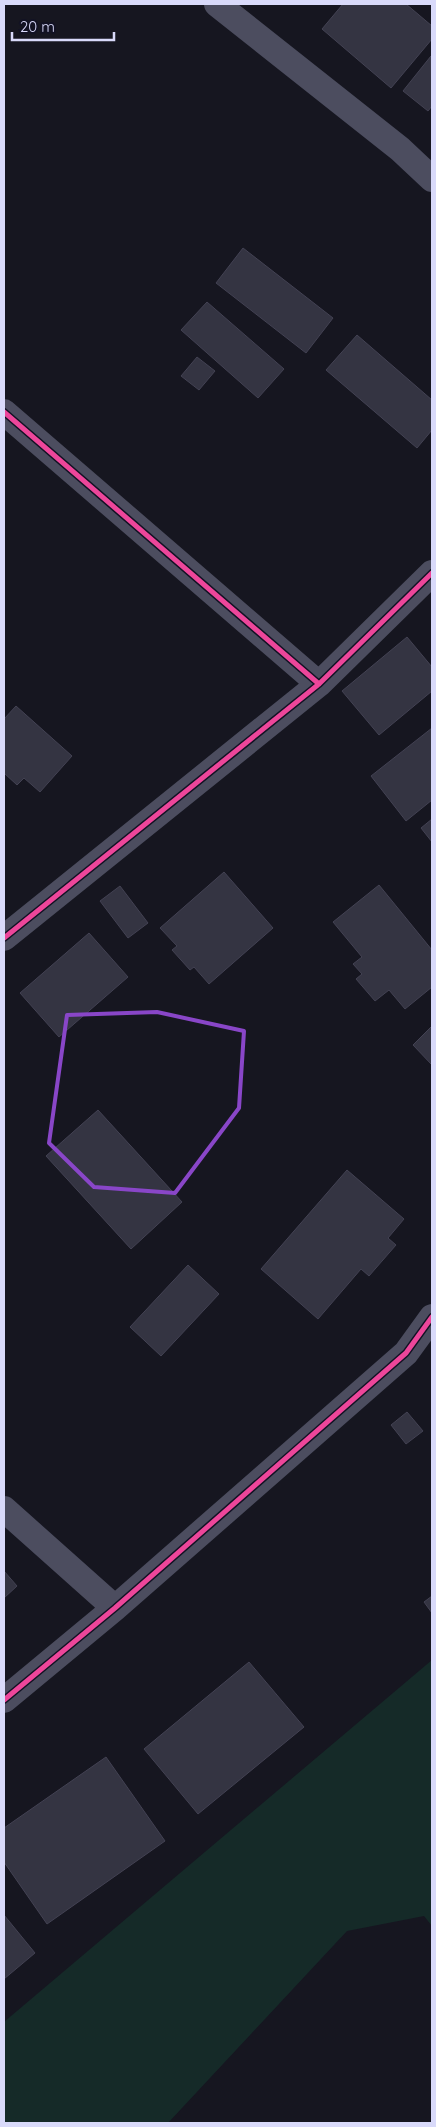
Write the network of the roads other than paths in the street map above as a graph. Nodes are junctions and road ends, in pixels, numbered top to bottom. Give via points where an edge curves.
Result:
1 (217, 4) edge
2 (432, 179) edge
3 (4, 412) edge
4 (432, 573) edge
5 (319, 684) junction
6 (4, 938) edge
7 (432, 1317) edge
8 (4, 1509) edge
9 (115, 1608) junction
10 (4, 1700) edge

1 - 2 street via 400,149
3 - 5 street
4 - 5 street
5 - 6 street
7 - 9 street via 406,1353
8 - 9 street
9 - 10 street

